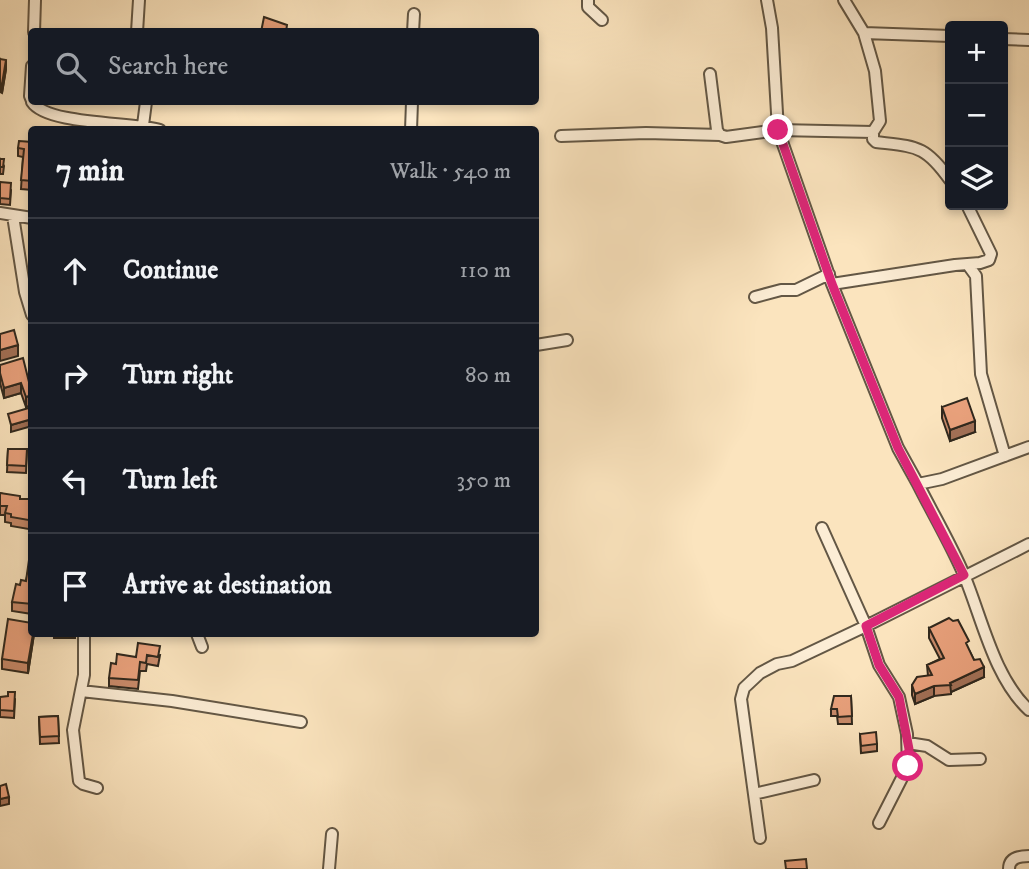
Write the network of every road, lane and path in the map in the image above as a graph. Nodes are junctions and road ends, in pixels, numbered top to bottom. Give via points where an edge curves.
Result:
1 (35, 0) edge
2 (139, 0) edge
3 (588, 0) edge
4 (767, 0) edge
5 (844, 0) edge
6 (414, 14) dead end
7 (601, 20) dead end
8 (34, 28) edge
9 (137, 28) edge
10 (413, 28) edge
11 (864, 33) junction
12 (945, 36) edge
13 (1008, 39) edge
14 (1029, 40) edge
15 (710, 74) dead end
16 (33, 105) edge
17 (146, 105) edge
18 (412, 105) edge
19 (143, 125) junction
20 (146, 126) edge
21 (411, 126) edge
22 (778, 130) junction
23 (873, 132) junction
24 (720, 135) junction
25 (561, 136) dead end
26 (945, 173) edge
27 (969, 210) edge
28 (0, 213) edge
29 (13, 216) junction
30 (28, 218) edge
31 (968, 265) junction
32 (830, 279) junction
33 (755, 297) dead end
34 (28, 302) edge
35 (566, 340) dead end
36 (539, 344) edge
37 (1029, 447) edge
38 (1005, 457) junction
39 (918, 484) junction
40 (822, 528) dead end
41 (1029, 544) edge
42 (964, 575) junction
43 (866, 626) junction
44 (84, 637) edge
45 (199, 637) edge
46 (202, 647) dead end
47 (81, 691) junction
48 (1028, 707) edge
49 (301, 722) dead end
50 (908, 743) junction
51 (980, 759) dead end
52 (814, 780) dead end
53 (97, 788) dead end
54 (754, 794) junction
55 (879, 823) dead end
56 (332, 834) dead end
57 (760, 838) dead end
58 (1029, 856) edge
59 (329, 869) edge
60 (1009, 869) edge

1 - 8 street
2 - 9 street
3 - 7 street via 587,7
4 - 22 street
5 - 11 street
6 - 10 street
11 - 12 street
11 - 23 street via 878,98 880,121
13 - 14 street
15 - 24 street
16 - 19 street via 46,113 104,124
17 - 19 street
18 - 21 street
19 - 20 street
22 - 23 street
22 - 24 street
22 - 32 street
23 - 26 street via 876,142 916,146
24 - 25 street
27 - 31 street via 991,254 989,260
28 - 29 street
29 - 30 street
29 - 34 street
31 - 32 street
31 - 38 street via 976,276 981,374
32 - 33 street
32 - 39 street via 898,448
35 - 36 street
37 - 38 street
38 - 39 street
39 - 42 street
40 - 43 street
41 - 42 street
42 - 43 street
42 - 48 street via 1010,687
43 - 50 street via 879,665 899,697
43 - 54 street via 777,664 744,688 741,699
44 - 47 street
45 - 46 street
47 - 49 street
47 - 53 street via 73,730 77,776 83,785
50 - 51 street via 927,746 949,760
50 - 55 street via 908,766
52 - 54 street
54 - 57 street
56 - 59 street
58 - 60 street via 1015,858

